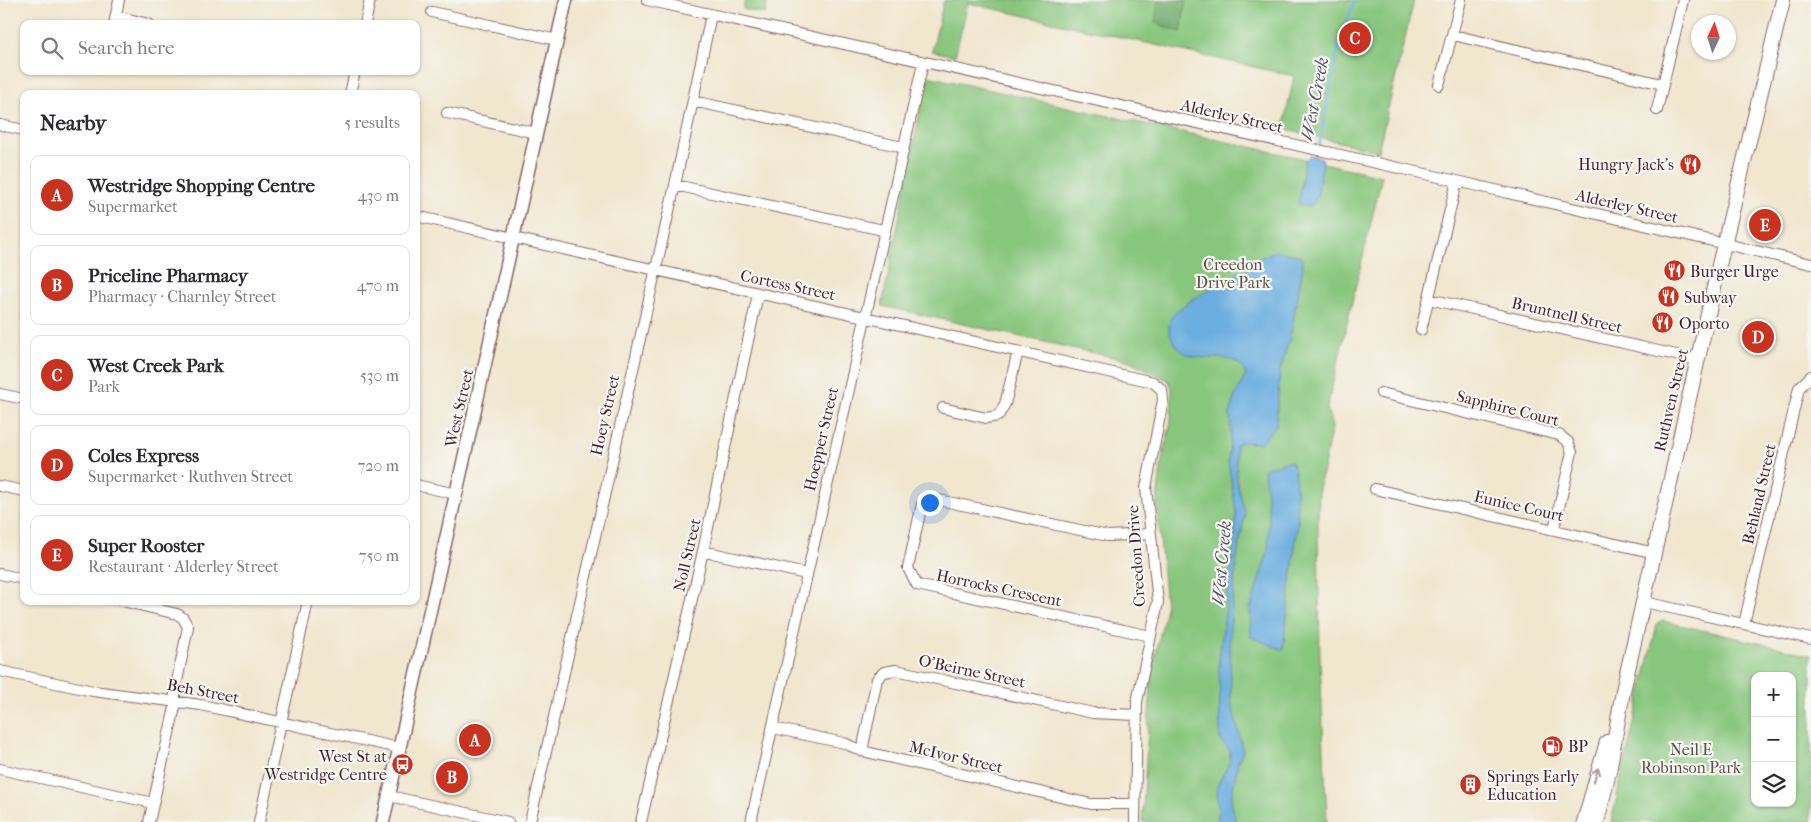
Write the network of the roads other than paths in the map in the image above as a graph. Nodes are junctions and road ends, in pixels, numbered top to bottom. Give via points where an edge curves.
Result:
1 (119, 0) edge
2 (370, 0) edge
3 (566, 0) edge
4 (647, 0) edge
5 (1461, 0) edge
6 (1683, 0) edge
7 (1783, 0) edge
8 (432, 12) dead end
9 (711, 14) junction
10 (115, 20) edge
11 (366, 20) edge
12 (1453, 35) junction
13 (557, 40) junction
14 (923, 62) junction
15 (354, 75) edge
16 (1662, 84) junction
17 (1439, 85) dead end
18 (351, 90) edge
19 (693, 101) junction
20 (1657, 110) dead end
21 (447, 113) dead end
22 (0, 125) edge
23 (20, 129) edge
24 (536, 134) junction
25 (902, 147) junction
26 (1457, 181) junction
27 (675, 185) junction
28 (420, 217) edge
29 (883, 230) junction
30 (513, 238) junction
31 (1725, 244) junction
32 (1811, 264) edge
33 (654, 270) junction
34 (758, 294) junction
35 (1430, 299) junction
36 (864, 317) junction
37 (1421, 330) dead end
38 (1018, 352) junction
39 (1698, 360) junction
40 (1811, 376) edge
41 (1153, 382) joint
42 (1382, 393) dead end
43 (0, 394) edge
44 (20, 398) edge
45 (943, 408) dead end
46 (0, 486) edge
47 (420, 486) edge
48 (1375, 489) dead end
49 (20, 490) edge
50 (456, 494) junction
51 (1554, 529) junction
52 (1150, 534) junction
53 (703, 551) junction
54 (1655, 552) junction
55 (0, 574) edge
56 (806, 574) junction
57 (20, 578) edge
58 (1644, 602) junction
59 (139, 605) edge
60 (307, 605) edge
61 (1744, 624) junction
62 (1150, 636) junction
63 (1811, 640) edge
64 (0, 671) edge
65 (1623, 691) junction
66 (175, 700) junction
67 (1136, 715) junction
68 (282, 722) junction
69 (773, 728) junction
70 (399, 748) junction
71 (862, 751) junction
72 (0, 769) edge
73 (389, 796) junction
74 (153, 803) junction
75 (1135, 804) junction
76 (149, 822) edge
77 (259, 822) edge
78 (383, 822) edge
79 (508, 822) edge
80 (530, 822) edge
81 (641, 822) edge
82 (751, 822) edge
83 (1134, 822) edge
84 (1584, 822) edge
85 (1597, 822) edge

1 - 10 street
2 - 11 street
3 - 13 main road, West Street
4 - 9 street, Alderley Street
5 - 12 street
6 - 16 street
7 - 31 highway, Ruthven Street
8 - 13 street
9 - 14 street, Alderley Street
9 - 19 street, Hoey Street
12 - 16 street
12 - 17 street
13 - 24 main road, West Street
14 - 25 street, Hoepper Street
14 - 26 street, Alderley Street
15 - 18 street
16 - 20 street
19 - 25 street
19 - 27 street, Hoey Street
21 - 24 street
22 - 23 street
24 - 30 main road, West Street
25 - 29 street, Hoepper Street
26 - 31 street, Alderley Street
26 - 35 street
27 - 29 street
27 - 33 street, Hoey Street
28 - 30 street, Cortess Street
29 - 36 street, Hoepper Street
30 - 33 street, Cortess Street
30 - 50 main road, West Street
31 - 32 street, Alderley Street
31 - 39 highway, Ruthven Street
33 - 34 street, Cortess Street
33 - 80 street, Hoey Street
34 - 36 street, Cortess Street
34 - 53 street, Noll Street
35 - 37 street
35 - 39 street, Bruntnell Street
36 - 38 street, Cortess Street
36 - 56 street, Hoepper Street
38 - 41 street, Cortess Street
38 - 45 street via 1005,404 998,416 986,418
39 - 54 highway, Ruthven Street
40 - 61 street, Behland Street via 1798,388
41 - 52 street, Creedon Drive via 1162,390 1163,400 1146,488
42 - 51 street, Sapphire Court via 1559,435 1568,442 1572,452
43 - 44 street
46 - 49 street
47 - 50 street
48 - 51 street, Eunice Court
50 - 70 main road, West Street
51 - 54 street, Eunice Court
52 - 62 street, Creedon Drive via 1158,602
52 - 62 street, Horrocks Crescent via 1108,536 934,499 922,504 908,568 917,585
53 - 56 street
53 - 81 street, Noll Street
54 - 58 highway, Ruthven Street
55 - 57 street
56 - 69 street, Hoepper Street
58 - 61 street
58 - 65 highway, Ruthven Street
59 - 66 street via 177,614 186,622 188,631
60 - 68 street
61 - 63 street
62 - 67 street, Creedon Drive
64 - 66 street, Beh Street via 94,692
84 -> 65 highway, Ruthven Street
65 - 85 highway, Ruthven Street
66 - 68 street, Beh Street
66 - 74 street
67 - 71 street, O'Beirne Street via 1093,713 896,670 884,672 876,679
67 - 75 street, Creedon Drive
68 - 70 street, Beh Street
68 - 77 street
69 - 71 street, McIvor Street via 844,743
69 - 82 street, Hoepper Street
70 - 73 main road, West Street
71 - 75 street, McIvor Street via 1091,804
72 - 74 street
73 - 78 main road, West Street
73 - 79 street
74 - 76 street
75 - 83 street, Creedon Drive

